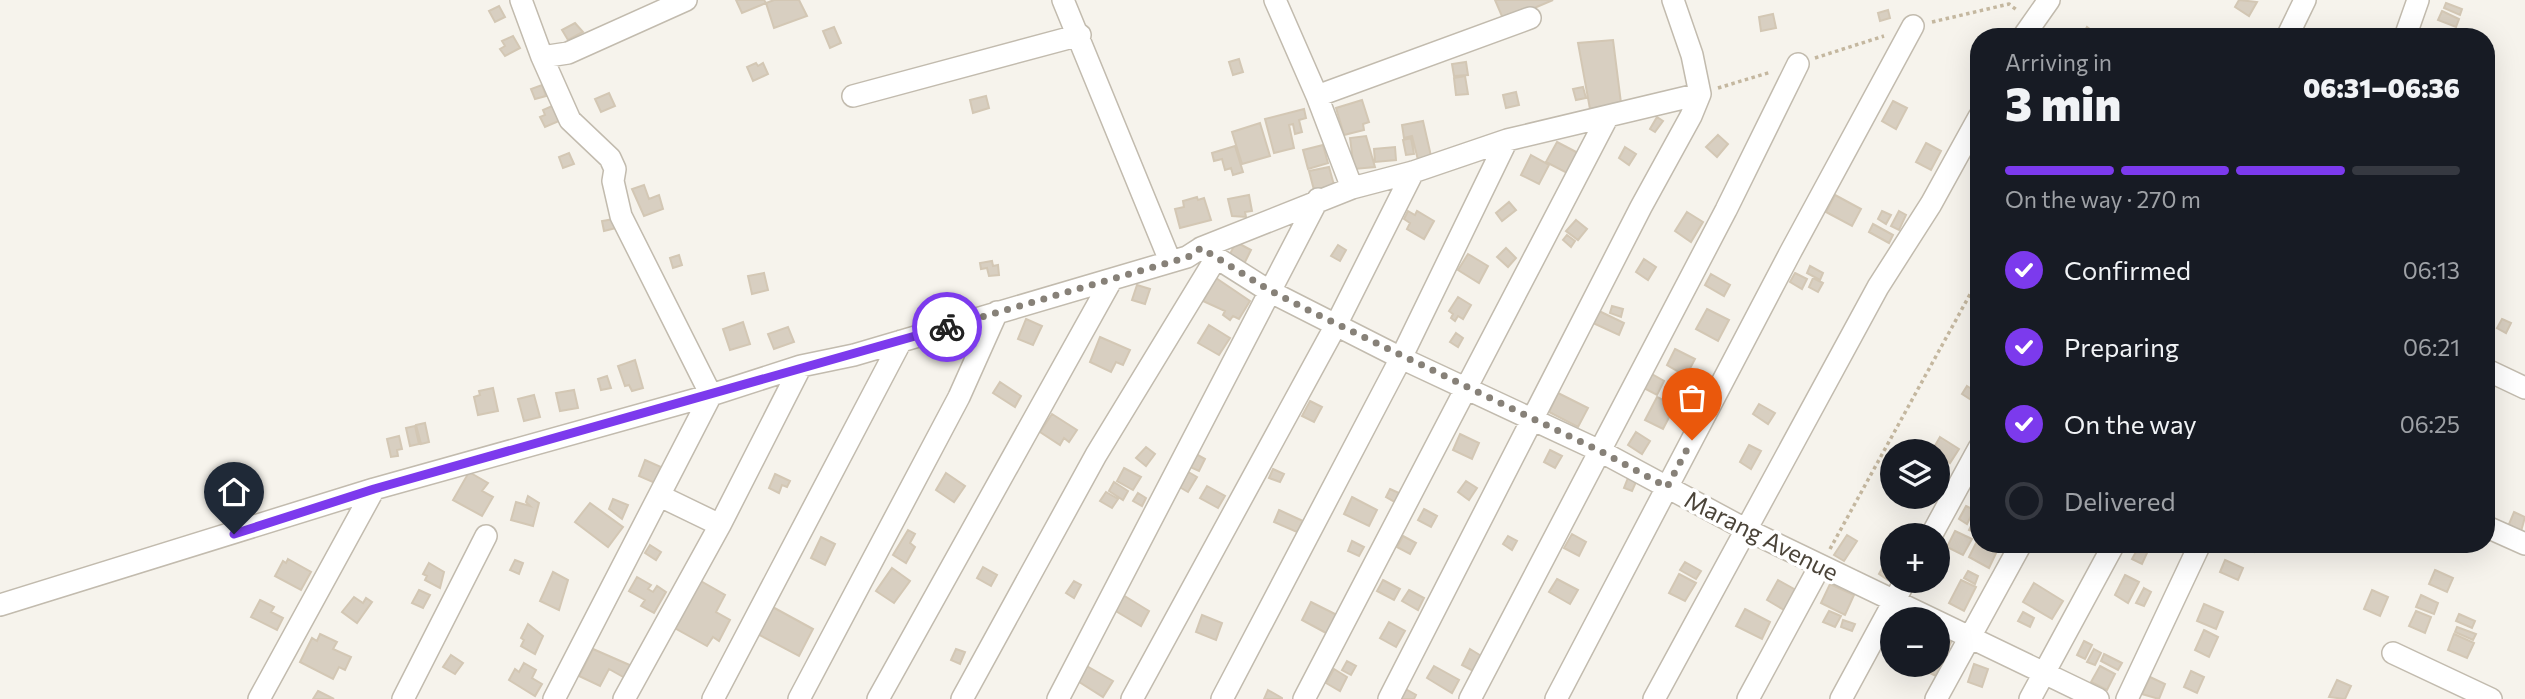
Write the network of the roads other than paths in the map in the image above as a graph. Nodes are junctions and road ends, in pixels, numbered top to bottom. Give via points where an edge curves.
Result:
1 (520, 0) edge
2 (686, 0) edge
3 (1063, 0) edge
4 (1275, 0) edge
5 (1674, 0) edge
6 (2049, 0) edge
7 (2305, 0) edge
8 (2418, 0) edge
9 (1530, 18) dead end
10 (1913, 26) road end
11 (2028, 28) edge
12 (2291, 28) edge
13 (2407, 28) edge
14 (1080, 35) junction
15 (542, 57) junction
16 (1798, 64) road end
17 (1700, 94) junction
18 (853, 96) dead end
19 (1317, 96) junction
20 (1607, 118) junction
21 (1970, 133) edge
22 (1507, 140) junction
23 (1413, 172) junction
24 (1352, 188) junction
25 (1318, 199) junction
26 (1208, 253) junction
27 (1170, 261) junction
28 (1112, 279) junction
29 (1269, 290) junction
30 (997, 312) junction
31 (1336, 325) junction
32 (901, 341) junction
33 (1401, 358) junction
34 (801, 366) junction
35 (2495, 374) edge
36 (2525, 388) edge
37 (1466, 389) junction
38 (711, 395) junction
39 (1533, 420) junction
40 (1600, 451) junction
41 (1970, 464) edge
42 (1667, 487) junction
43 (374, 489) junction
44 (660, 496) junction
45 (1938, 523) edge
46 (720, 525) junction
47 (1745, 529) junction
48 (2495, 531) edge
49 (486, 536) dead end
50 (2525, 544) edge
51 (2016, 553) edge
52 (2109, 553) edge
53 (2196, 553) edge
54 (1820, 566) junction
55 (1880, 584) edge
56 (1898, 593) edge
57 (1905, 593) edge
58 (0, 605) edge
59 (1971, 635) junction
60 (2393, 653) dead end
61 (2045, 671) junction
62 (259, 699) edge
63 (403, 699) edge
64 (554, 699) edge
65 (624, 699) edge
66 (713, 699) edge
67 (799, 699) edge
68 (878, 699) edge
69 (962, 699) edge
70 (1058, 699) edge
71 (1132, 699) edge
72 (1222, 699) edge
73 (1304, 699) edge
74 (1389, 699) edge
75 (1470, 699) edge
76 (1556, 699) edge
77 (1654, 699) edge
78 (1748, 699) edge
79 (1841, 699) edge
80 (1936, 699) edge
81 (2030, 699) edge
82 (2098, 699) edge
83 (2127, 699) edge
84 (2491, 699) edge

1 - 15 street
2 - 15 street via 568,53
3 - 14 street
4 - 19 street
5 - 17 street
6 - 11 street
7 - 12 street
8 - 13 street
9 - 19 street
10 - 42 street
14 - 18 street
14 - 27 street
15 - 38 street via 570,120 610,158 621,216
16 - 40 street
17 - 20 street
17 - 39 street
19 - 24 street
20 - 22 street
20 - 37 street
21 - 47 street via 1878,287
22 - 23 street
22 - 33 street
23 - 24 street
23 - 31 street
24 - 25 street
25 - 26 street
25 - 29 street
26 - 27 street
26 - 29 street, Marang Avenue
26 - 69 street
27 - 28 street
28 - 30 street
28 - 68 street
29 - 31 street, Marang Avenue
29 - 70 street
30 - 32 street
30 - 67 street via 959,397
31 - 33 street, Marang Avenue
31 - 71 street
32 - 34 street
32 - 66 street
33 - 37 street, Marang Avenue
33 - 72 street
34 - 38 street
34 - 46 street
35 - 36 street
37 - 39 street, Marang Avenue
37 - 73 street
38 - 43 street
38 - 44 street
39 - 40 street, Marang Avenue
39 - 74 street
40 - 42 street, Marang Avenue
40 - 75 street
41 - 45 street
42 - 47 street, Marang Avenue
42 - 76 street
43 - 58 street
43 - 62 street
44 - 46 street
44 - 64 street
46 - 65 street
47 - 54 street, Marang Avenue
47 - 77 street
48 - 50 street
49 - 63 street
51 - 59 street
52 - 61 street
53 - 83 street
54 - 55 street, Marang Avenue
54 - 78 street
56 - 79 street
57 - 59 street, Marang Avenue
59 - 61 street, Marang Avenue
59 - 80 street
60 - 84 street
61 - 81 street
61 - 82 street, Marang Avenue

